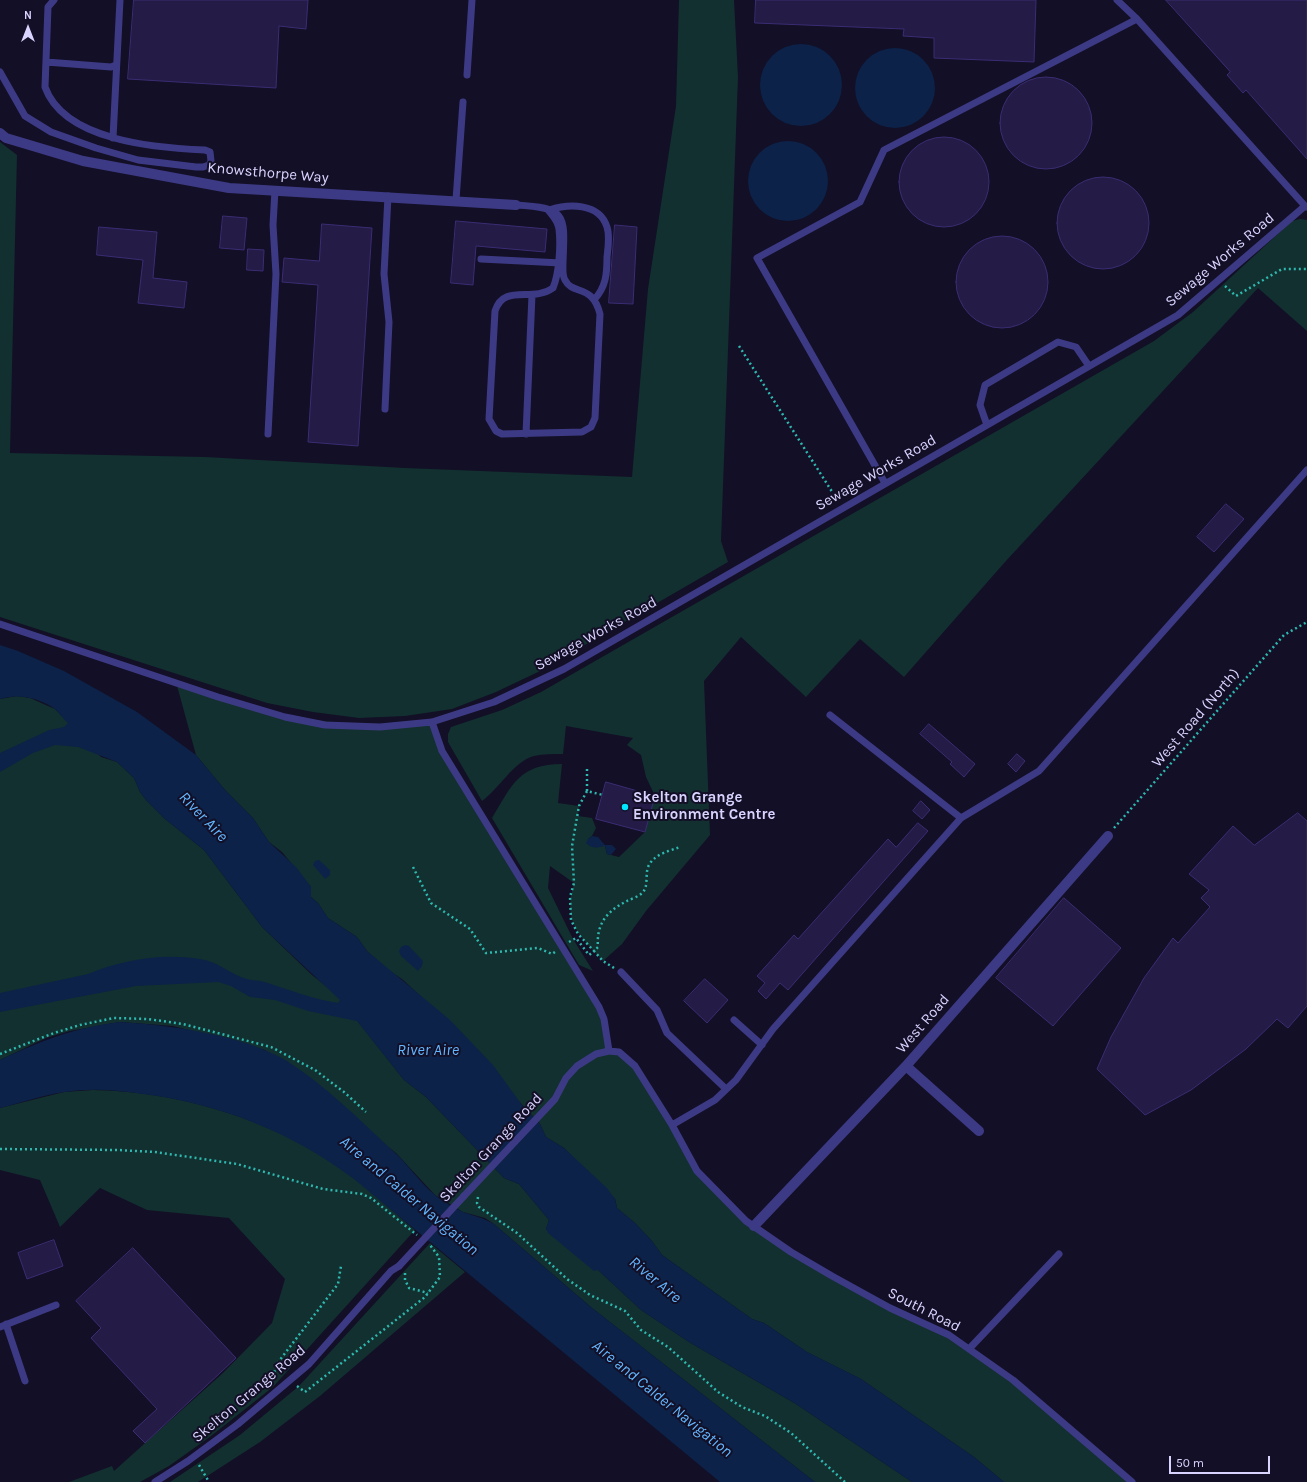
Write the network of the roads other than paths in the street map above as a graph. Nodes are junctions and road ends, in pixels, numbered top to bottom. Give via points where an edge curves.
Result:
1 (54, 0) edge
2 (120, 0) edge
3 (472, 0) edge
4 (1117, 0) edge
5 (1137, 19) junction
6 (46, 62) junction
7 (116, 65) junction
8 (0, 72) edge
9 (467, 75) dead end
10 (463, 102) dead end
11 (0, 133) edge
12 (113, 138) junction
13 (274, 190) junction
14 (388, 196) junction
15 (456, 200) junction
16 (516, 204) joint
17 (1306, 206) edge
18 (548, 210) junction
19 (481, 259) dead end
20 (560, 263) junction
21 (532, 295) junction
22 (594, 300) junction
23 (1089, 366) junction
24 (385, 409) dead end
25 (987, 425) junction
26 (268, 434) dead end
27 (526, 434) junction
28 (1307, 470) edge
29 (885, 483) junction
30 (0, 624) edge
31 (830, 715) dead end
32 (432, 722) junction
33 (961, 818) junction
34 (1108, 836) road end
35 (621, 972) road end
36 (734, 1020) dead end
37 (762, 1045) junction
38 (609, 1051) junction
39 (906, 1066) junction
40 (726, 1089) junction
41 (672, 1125) junction
42 (979, 1131) dead end
43 (754, 1226) junction
44 (1059, 1254) dead end
45 (56, 1305) dead end
46 (3, 1325) edge
47 (969, 1349) junction
48 (25, 1381) dead end
49 (155, 1482) edge
50 (1132, 1482) edge

1 - 6 lane via 48,7
2 - 7 lane
3 - 9 lane
4 - 5 lane
5 - 17 lane
5 - 29 lane via 884,150 860,202 757,258
6 - 7 lane via 111,67
6 - 12 lane via 45,87 49,99 57,109
7 - 12 lane
8 - 12 lane via 25,116 51,132 138,160 203,167 211,161 210,152 205,150 142,145
10 - 15 lane
11 - 13 street, Knowsthorpe Way via 6,138 83,161 230,188
13 - 14 street, Knowsthorpe Way
13 - 26 lane via 272,225 276,274
14 - 15 street, Knowsthorpe Way
14 - 24 lane via 384,274 390,322
15 - 16 street, Knowsthorpe Way
16 - 18 lane via 541,206
17 - 23 lane, Sewage Works Road via 1178,315
18 - 20 lane via 559,229
18 - 22 lane via 562,206 584,207 594,210 602,217 608,237 607,276 605,285
19 - 20 lane
20 - 21 lane via 553,288 540,295
20 - 22 lane via 569,286 584,291
21 - 27 lane
21 - 27 lane via 508,295 496,306 489,419 502,434
22 - 27 lane via 600,314 594,423 582,432
23 - 25 lane, Sewage Works Road
23 - 25 lane via 1076,347 1058,342 985,384 980,405
25 - 29 lane, Sewage Works Road
28 - 33 lane via 1039,771
29 - 32 lane, Sewage Works Road via 564,669 494,702
30 - 32 lane, Sewage Works Road via 285,717 325,725 380,727
31 - 33 lane
32 - 38 lane via 442,751 599,1008 604,1019
33 - 37 lane via 773,1029
34 - 39 street, West Road
35 - 40 lane via 657,1010 667,1033
36 - 37 lane
37 - 40 lane via 736,1080
38 - 41 lane via 619,1052 635,1066
38 - 49 lane, Skelton Grange Road, bridge via 596,1054 577,1066 566,1078 555,1099 399,1266 391,1271 309,1364 194,1458
39 - 42 street
39 - 43 street, West Road
40 - 41 lane via 715,1100
41 - 43 lane, South Road via 697,1171
43 - 47 lane, South Road via 832,1276 890,1308 949,1335
44 - 47 lane
45 - 46 lane
46 - 48 lane
47 - 50 lane, South Road via 1013,1380

